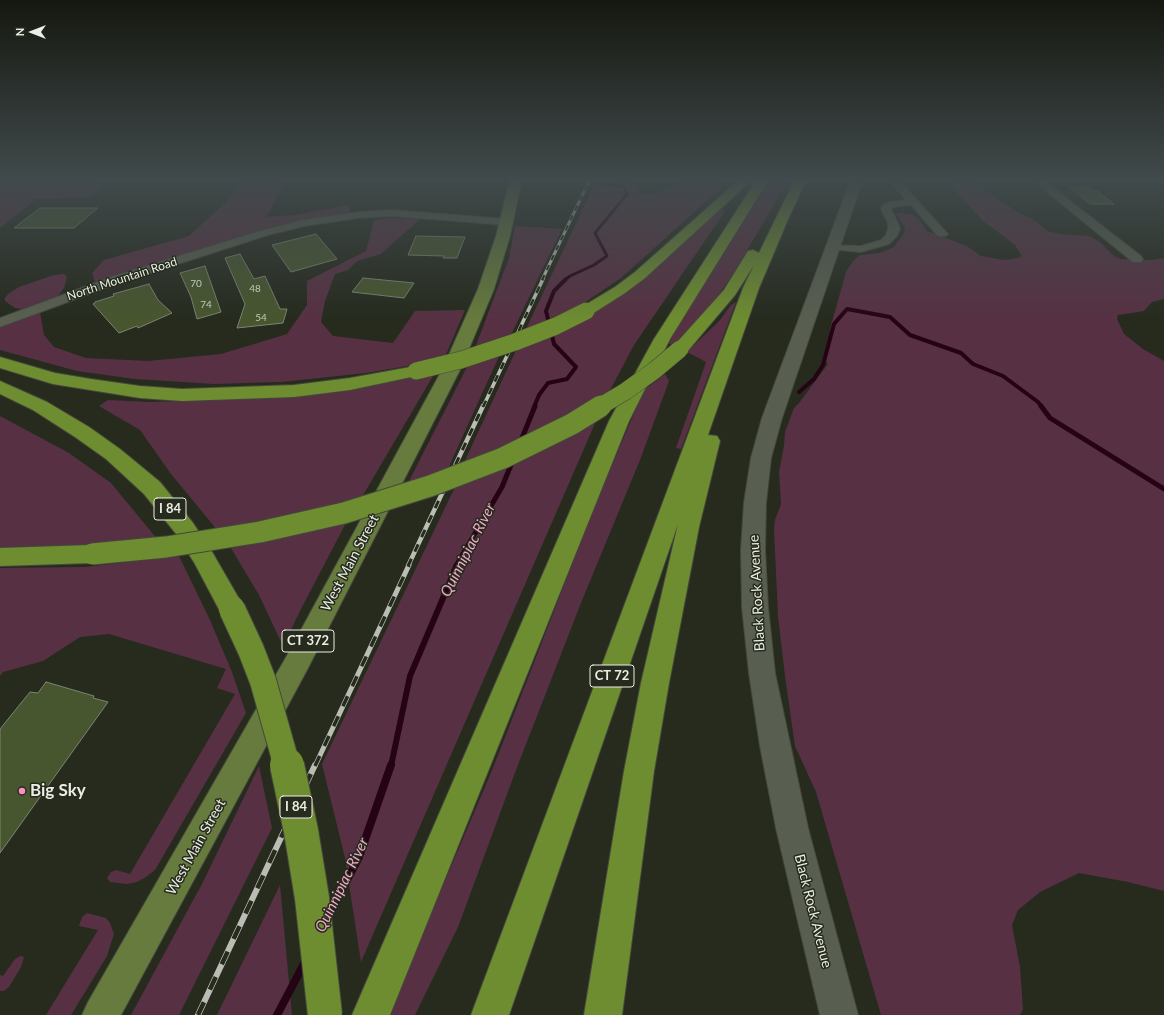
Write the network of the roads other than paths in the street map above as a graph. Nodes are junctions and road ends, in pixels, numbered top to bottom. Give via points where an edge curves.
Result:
1 (288, 226) edge
2 (505, 226) edge
3 (694, 226) edge
4 (733, 226) edge
5 (767, 226) edge
6 (778, 226) edge
7 (840, 226) edge
8 (894, 226) edge
9 (935, 226) edge
10 (1096, 226) edge
11 (942, 234) dead end
12 (833, 247) junction
13 (1137, 259) dead end
14 (0, 323) edge
15 (734, 336) junction
16 (0, 362) edge
17 (0, 387) edge
18 (0, 557) edge
19 (101, 1015) edge
20 (325, 1015) edge
21 (371, 1015) edge
22 (490, 1015) edge
23 (603, 1015) edge
24 (839, 1015) edge

1 - 14 street, North Mountain Road via 122,278
2 - 19 main road, West Main Street / CT 372 via 472,325 430,412 294,668
3 - 16 highway, bridge via 620,290 556,326 466,358 350,384 294,391 182,395 91,385 46,376
4 - 21 highway via 662,339 613,432
5 - 18 highway, bridge via 730,292 712,316 680,349 636,384 572,424 503,458 430,486 344,513 260,532 173,546 92,554
6 - 15 highway, CT 72 via 756,274
7 - 12 street, Black Rock Avenue
8 - 12 street via 892,236 885,242 866,248
9 - 11 street
10 - 13 street
12 - 24 street, Black Rock Avenue via 772,418 761,458 755,503 753,550 755,607 762,673 775,746 792,828
15 - 22 highway, CT 72
15 - 23 highway via 728,381 688,527 655,683 621,886
17 - 20 highway, I 84, bridge via 62,419 113,454 147,484 185,529 232,608 263,681 289,772 312,898

